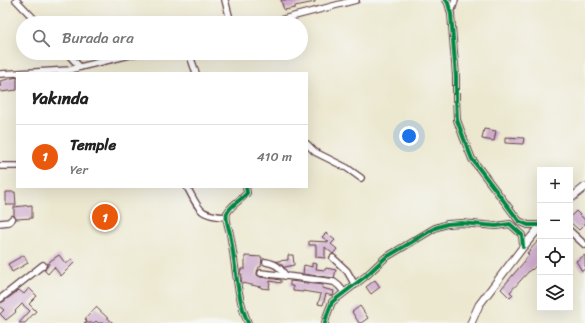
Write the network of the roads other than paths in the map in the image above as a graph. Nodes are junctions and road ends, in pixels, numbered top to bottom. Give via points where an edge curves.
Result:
1 (16, 0) edge
2 (225, 0) edge
3 (356, 0) edge
4 (446, 0) edge
5 (455, 0) edge
6 (349, 1) edge
7 (451, 14) junction
8 (31, 16) edge
9 (229, 16) edge
10 (294, 16) edge
11 (74, 60) edge
12 (109, 60) edge
13 (191, 60) edge
14 (80, 67) junction
15 (35, 72) edge
16 (196, 72) edge
17 (16, 73) edge
18 (0, 74) edge
19 (308, 145) edge
20 (0, 166) edge
21 (16, 166) edge
22 (361, 178) dead end
23 (585, 187) edge
24 (188, 188) edge
25 (246, 188) edge
26 (573, 197) edge
27 (226, 217) junction
28 (12, 219) dead end
29 (0, 223) edge
30 (537, 226) edge
31 (537, 230) edge
32 (573, 234) edge
33 (585, 245) edge
34 (523, 247) junction
35 (333, 258) dead end
36 (266, 262) dead end
37 (44, 265) dead end
38 (261, 273) dead end
39 (286, 276) junction
40 (355, 285) junction
41 (344, 292) junction
42 (0, 299) edge
43 (248, 323) edge
44 (325, 323) edge
45 (470, 323) edge

1 - 8 street
2 - 9 street
3 - 6 street
4 - 7 street
5 - 7 street
6 - 10 street
7 - 30 street via 457,120 472,159 519,221
11 - 14 street
12 - 14 street
13 - 16 street
14 - 15 street
17 - 18 street
19 - 22 street via 315,152
20 - 21 street
23 - 26 street
24 - 27 street via 203,212 210,216
25 - 27 street via 247,193
27 - 43 street via 239,290
28 - 29 street
31 - 34 street
32 - 33 street
34 - 40 street via 522,235 510,224 446,224 385,258
34 - 45 street via 479,305
35 - 40 street via 347,271
36 - 39 street via 279,267
37 - 42 street
38 - 39 street
39 - 41 street via 334,282
40 - 41 street
41 - 44 street via 332,302

